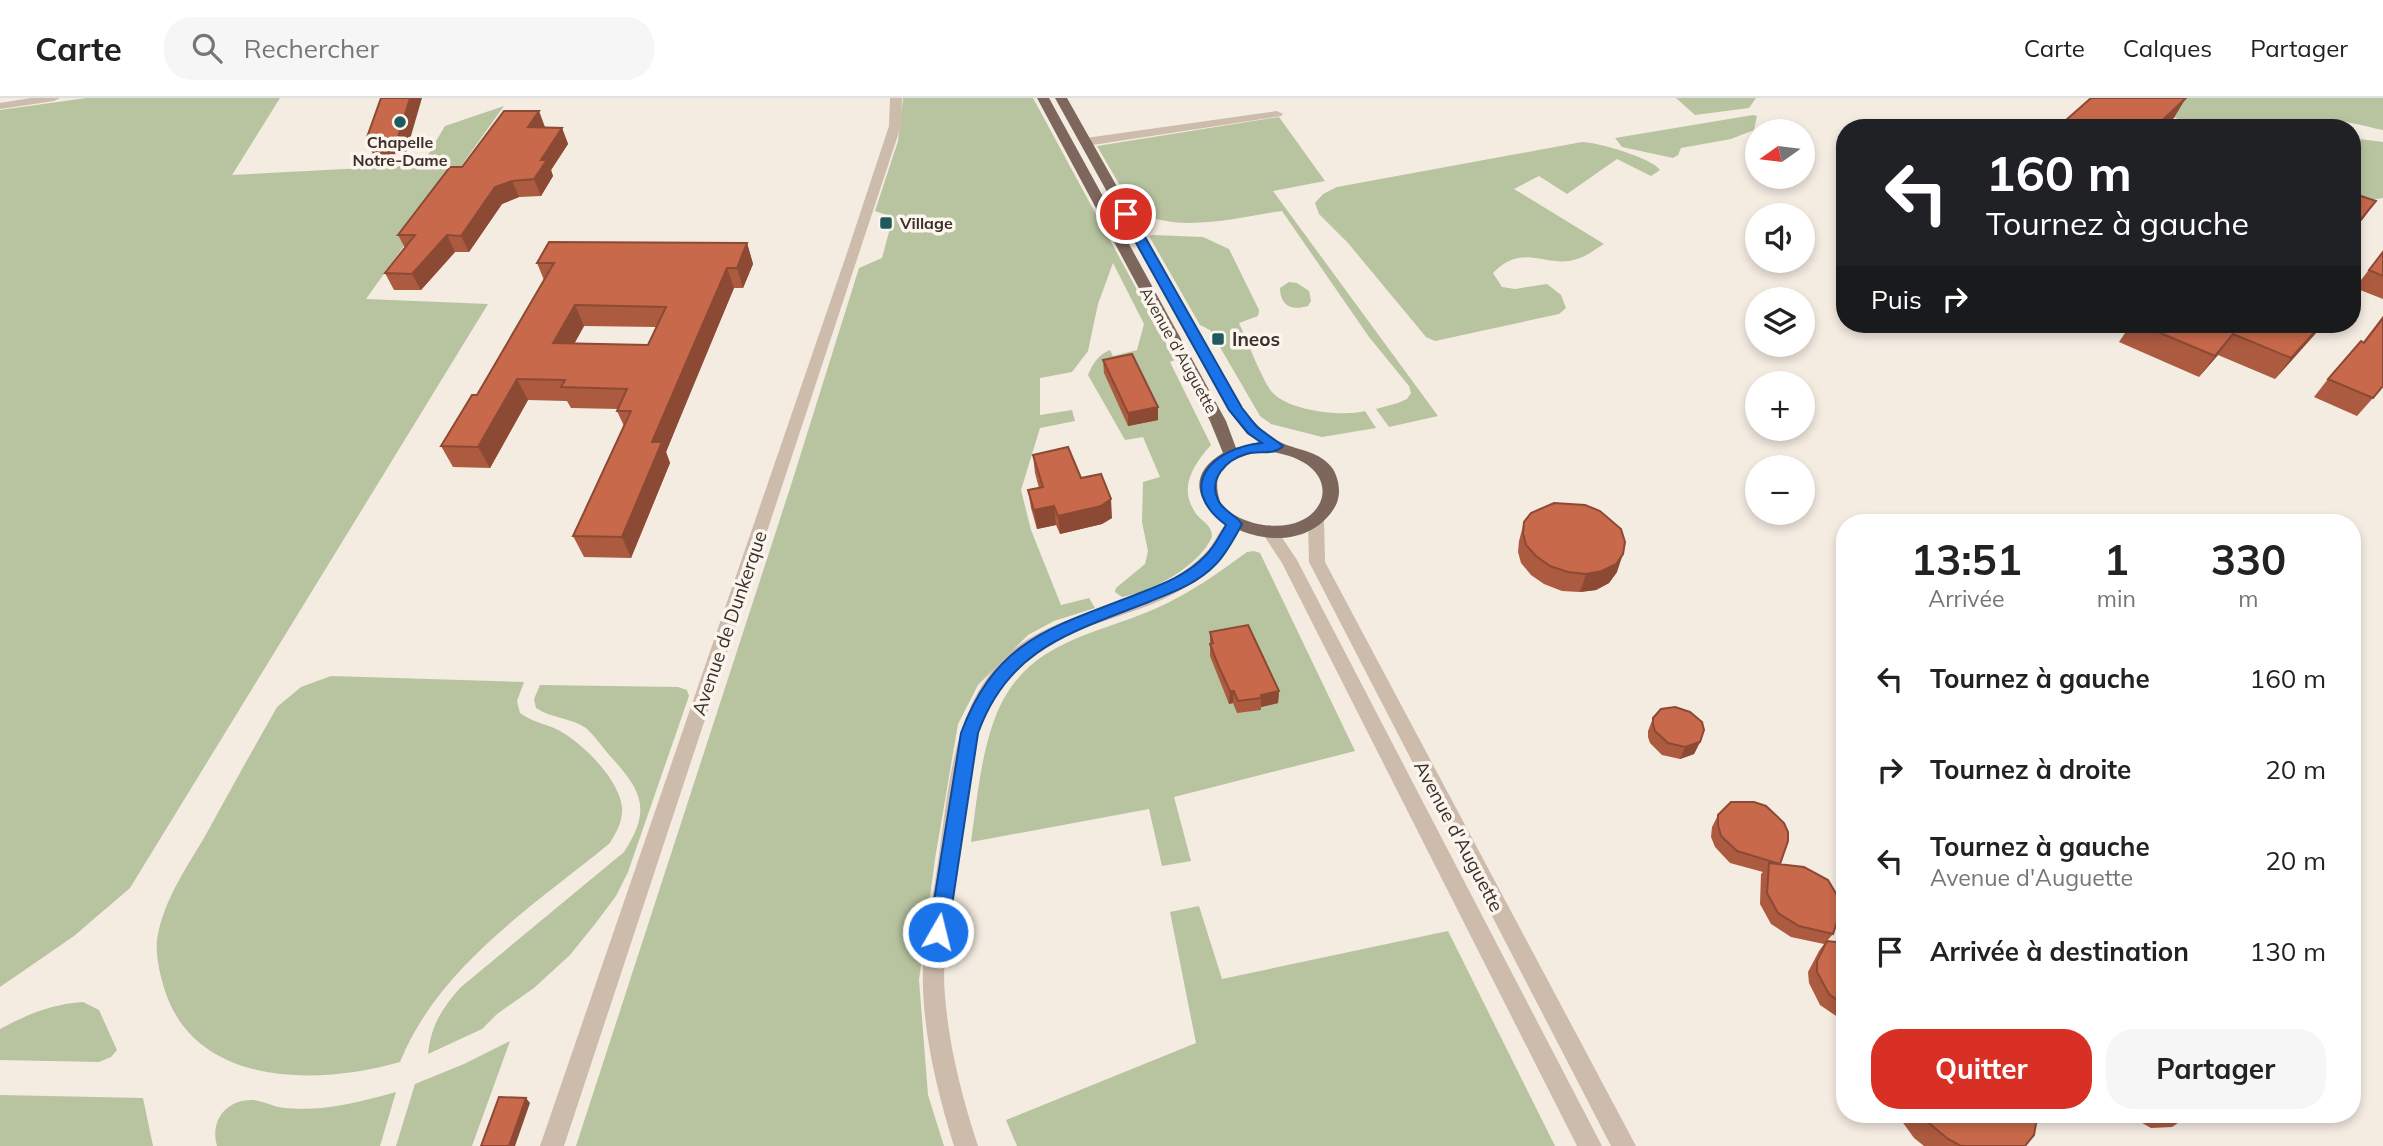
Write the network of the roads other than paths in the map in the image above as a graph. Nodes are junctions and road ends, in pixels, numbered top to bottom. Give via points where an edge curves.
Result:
1 (54, 98) edge
2 (896, 98) edge
3 (1043, 98) edge
4 (1061, 98) edge
5 (0, 106) edge
6 (1277, 114) dead end
7 (1086, 142) junction
8 (1276, 446) junction
9 (1231, 455) junction
10 (1316, 520) junction
11 (1235, 524) junction
12 (1269, 531) junction
13 (552, 1146) edge
14 (966, 1146) edge
15 (1590, 1146) edge
16 (1624, 1146) edge

1 - 5 street
2 - 13 street, Avenue de Dunkerque via 895,126 854,253
3 - 9 main road, Avenue d'Auguette via 1218,421
4 - 7 main road, Avenue d'Auguette
6 - 7 street
7 - 8 main road, Avenue d'Auguette via 1236,410 1252,430
8 - 9 main road via 1243,449
8 - 10 main road via 1319,464 1332,484 1329,505
9 - 11 main road via 1210,474 1208,486 1218,511
10 - 12 main road
10 - 16 street, Avenue d'Auguette via 1317,562
11 - 12 main road
11 - 14 street via 1211,560 1180,583 1056,632 1010,664 979,707 962,771 934,959 933,994 941,1046
12 - 15 street, Avenue d'Auguette via 1289,560

